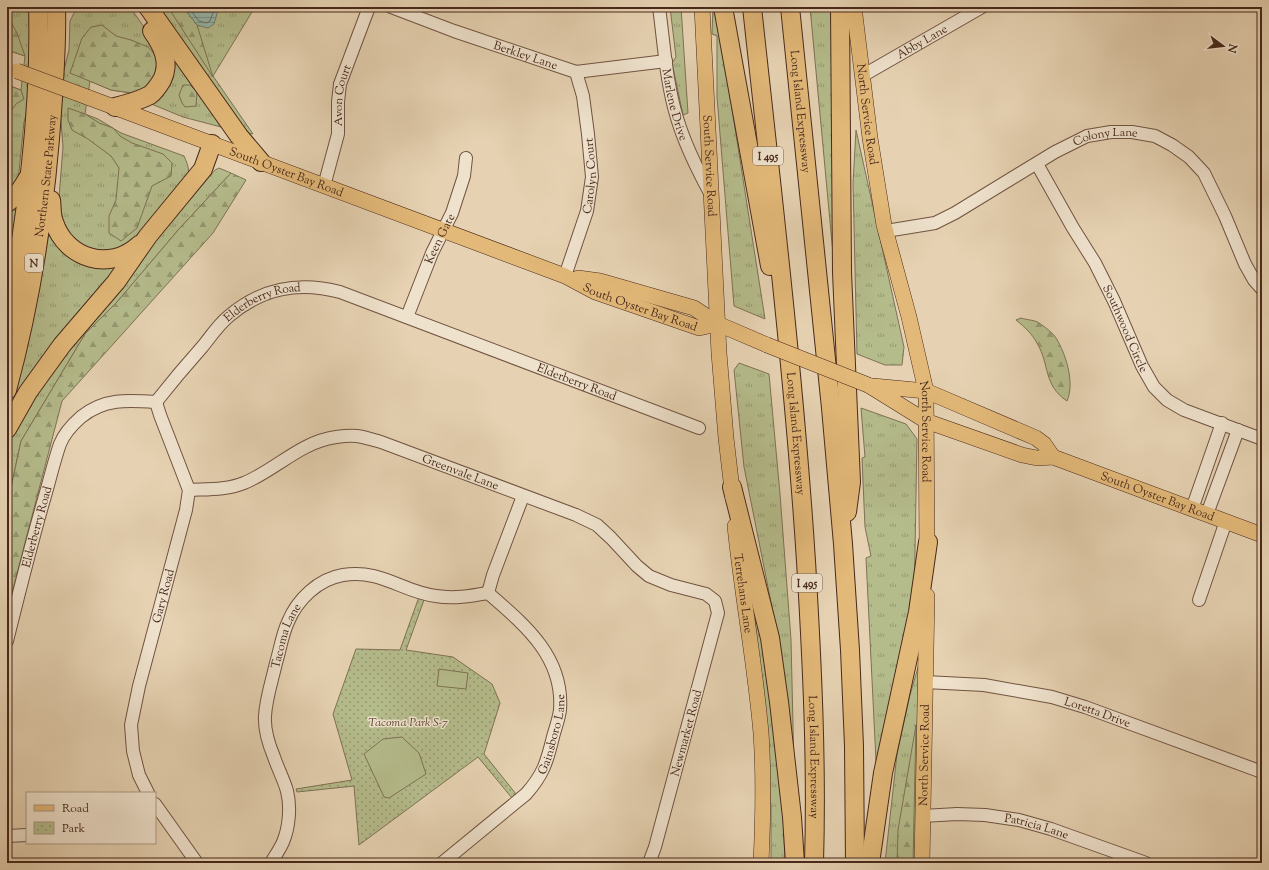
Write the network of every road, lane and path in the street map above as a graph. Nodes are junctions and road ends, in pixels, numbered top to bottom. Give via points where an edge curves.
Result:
1 (38, 7) edge
2 (136, 7) edge
3 (148, 7) edge
4 (369, 7) edge
5 (391, 7) edge
6 (659, 7) edge
7 (702, 7) edge
8 (723, 7) edge
9 (752, 7) edge
10 (790, 7) edge
11 (840, 7) edge
12 (854, 7) edge
13 (982, 7) edge
14 (60, 12) edge
15 (666, 60) junction
16 (12, 69) edge
17 (576, 72) junction
18 (862, 76) junction
19 (115, 108) junction
20 (51, 135) junction
21 (212, 144) junction
22 (466, 158) dead end
23 (261, 162) junction
24 (1037, 164) junction
25 (30, 175) junction
26 (324, 186) junction
27 (712, 196) junction
28 (7, 203) edge
29 (443, 230) junction
30 (886, 232) junction
31 (148, 236) junction
32 (565, 276) junction
33 (1262, 289) edge
34 (784, 304) junction
35 (407, 317) junction
36 (7, 323) edge
37 (718, 324) junction
38 (868, 385) junction
39 (7, 390) edge
40 (926, 392) junction
41 (156, 402) junction
42 (926, 421) junction
43 (1222, 423) junction
44 (699, 428) dead end
45 (7, 429) edge
46 (1238, 430) junction
47 (1262, 439) edge
48 (1053, 457) junction
49 (732, 487) junction
50 (189, 490) junction
51 (523, 496) junction
52 (1192, 509) junction
53 (1207, 514) junction
54 (1226, 521) junction
55 (1262, 535) edge
56 (928, 542) junction
57 (843, 544) junction
58 (488, 593) junction
59 (1199, 600) dead end
60 (716, 602) joint
61 (7, 641) edge
62 (925, 682) junction
63 (1262, 772) edge
64 (148, 792) edge
65 (156, 805) edge
66 (923, 816) junction
67 (26, 835) edge
68 (7, 836) edge
69 (197, 863) edge
70 (271, 863) edge
71 (442, 863) edge
72 (649, 863) edge
73 (761, 863) edge
74 (795, 863) edge
75 (814, 863) edge
76 (855, 863) edge
77 (870, 863) edge
78 (922, 863) edge
79 (1146, 863) edge

1 - 25 highway, Northern State Parkway / N via 38,68
2 - 19 highway via 162,47 165,70 160,84 151,94
3 - 23 highway via 239,136
4 - 26 street, Avon Court via 340,84 338,134
5 - 17 street, Berkley Lane
6 - 15 street, Marlene Drive
7 - 27 main road, South Service Road
8 - 34 highway via 769,264
9 - 34 highway, Long Island Expressway / I 495
10 - 57 highway, Long Island Expressway
11 - 57 highway via 842,272 851,482
12 - 18 main road, North Service Road
13 - 18 street, Abby Lane
14 - 20 highway, Northern State Parkway / N
15 - 17 street, Berkley Lane
15 - 27 street, Marlene Drive via 677,118 691,158
16 - 19 main road, South Oyster Bay Road, bridge
17 - 32 street, Carolyn Court via 583,96 592,177 587,211
18 - 30 main road, North Service Road
19 - 21 main road, South Oyster Bay Road
20 - 31 highway via 53,221 69,247 90,258 105,260 131,252
20 - 39 highway, Northern State Parkway / N via 42,218 25,318
21 - 23 main road, South Oyster Bay Road
21 - 31 highway via 203,169
22 - 29 street, Keen Gate via 458,196
23 - 26 main road, South Oyster Bay Road
24 - 30 street, Colony Lane via 935,223
24 - 33 street, Colony Lane via 1087,136 1110,132 1155,136 1172,145 1189,157 1204,173 1245,264
24 - 43 street, Southwood Circle via 1095,263 1154,387 1184,410
25 - 28 highway via 14,199
25 - 36 highway, Northern State Parkway / N via 20,253
26 - 29 main road, South Oyster Bay Road
27 - 37 main road, South Service Road
29 - 32 main road, South Oyster Bay Road
29 - 35 street, Keen Gate
30 - 40 main road, North Service Road
31 - 45 highway via 116,282 62,345 28,392
32 - 37 main road, South Oyster Bay Road via 600,281 694,308
34 - 75 highway, Long Island Expressway / I 495 via 795,413 811,635
35 - 41 street, Elderberry Road via 326,288 299,286 272,291 250,301 228,316
35 - 44 street, Elderberry Road
37 - 38 main road, South Oyster Bay Road, bridge
37 - 49 main road, Terrehans Lane
38 - 40 main road, South Oyster Bay Road
38 - 42 main road, South Oyster Bay Road
40 - 42 main road, North Service Road
40 - 48 main road, South Oyster Bay Road via 1036,438
41 - 50 street, Gary Road
41 - 61 street, Elderberry Road via 126,400 94,408 73,425 61,442
42 - 48 main road, South Oyster Bay Road via 1022,455 1037,458
42 - 56 main road, North Service Road
43 - 46 street, Southwood Circle
43 - 52 street
46 - 47 street, Southwood Circle
46 - 53 street
48 - 52 main road, South Oyster Bay Road
49 - 73 main road, Terrehans Lane via 761,734
49 - 74 highway via 770,638 780,709
50 - 51 street, Greenvale Lane via 242,484 314,442 348,435 381,442
50 - 64 street, Gary Road via 131,726 133,751 139,775
51 - 58 street
51 - 60 street, Greenvale Lane via 576,515 597,526 649,576 706,594
52 - 53 main road, South Oyster Bay Road
53 - 54 main road, South Oyster Bay Road
54 - 55 main road, South Oyster Bay Road
54 - 59 street
56 - 62 main road, North Service Road
56 - 77 highway via 918,612 883,773
57 - 76 highway, Long Island Expressway via 854,746
58 - 70 street, Tacoma Lane via 436,596 381,577 359,574 341,576 323,583 297,604 288,623 268,693 265,717 268,741 287,792 289,810 283,842
58 - 71 street, Gainsboro Lane via 515,616 548,657 556,676 560,712 546,765 536,783
60 - 72 street, Newmarket Road via 718,612
62 - 63 street, Loretta Drive via 984,685 1052,697
62 - 66 main road, North Service Road
65 - 69 street
66 - 78 main road, North Service Road
66 - 79 street, Patricia Lane via 985,815 1019,820 1051,828
67 - 68 street

